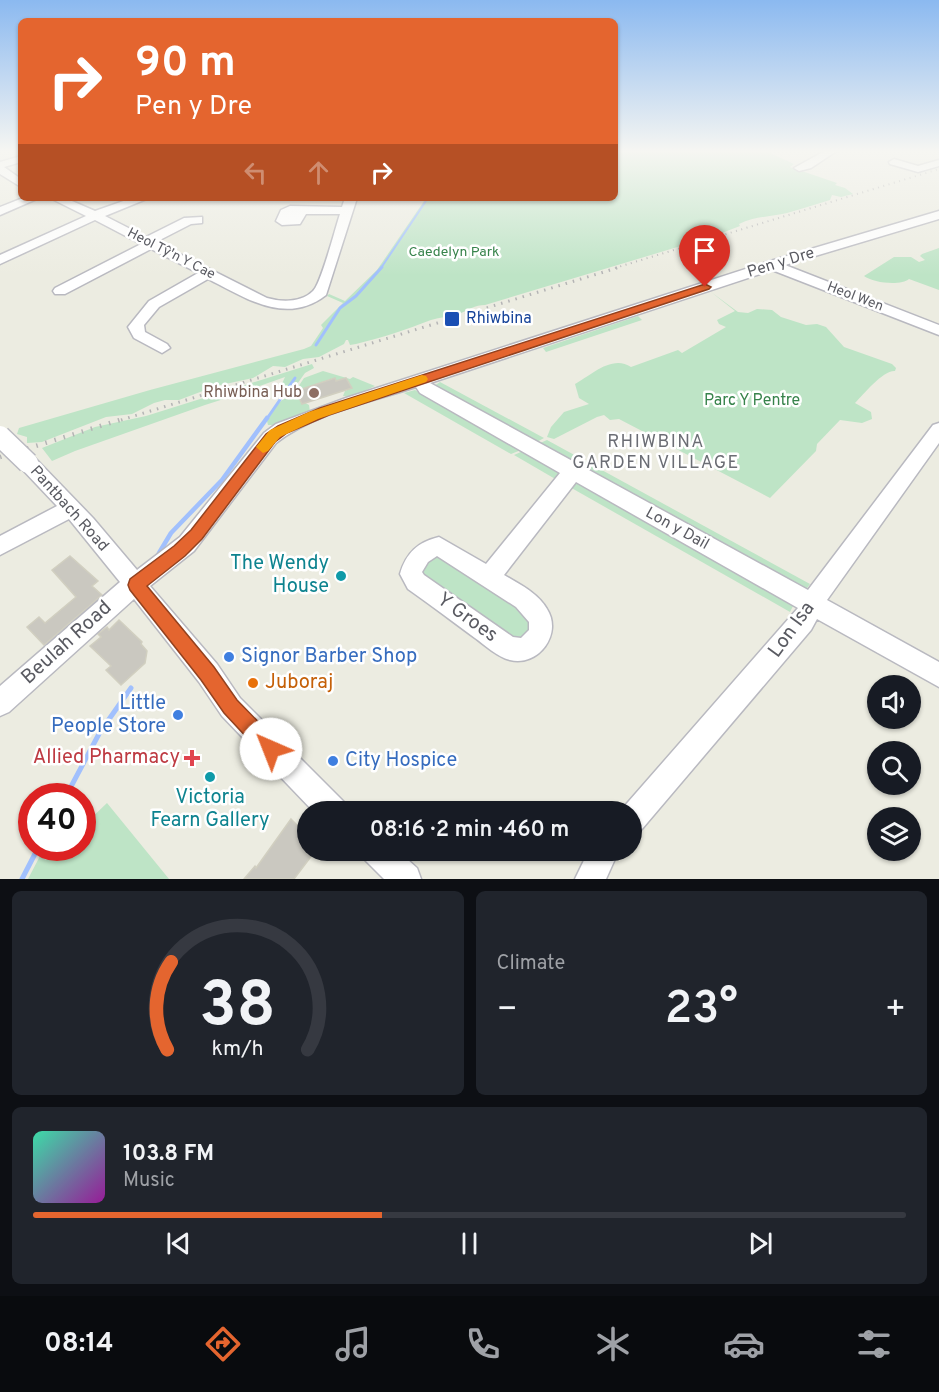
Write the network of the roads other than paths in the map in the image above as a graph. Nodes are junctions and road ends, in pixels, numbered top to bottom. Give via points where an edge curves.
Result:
1 (25, 201) edge
2 (63, 201) edge
3 (135, 201) edge
4 (349, 204) edge
5 (302, 210) dead end
6 (0, 211) edge
7 (939, 215) edge
8 (96, 216) junction
9 (198, 220) dead end
10 (149, 243) junction
11 (0, 260) edge
12 (772, 265) junction
13 (207, 273) junction
14 (60, 291) dead end
15 (939, 330) edge
16 (162, 348) dead end
17 (418, 380) junction
18 (939, 430) edge
19 (0, 436) edge
20 (573, 471) junction
21 (70, 509) junction
22 (0, 546) edge
23 (489, 578) junction
24 (136, 585) junction
25 (813, 605) junction
26 (939, 675) edge
27 (0, 703) edge
28 (323, 801) edge
29 (642, 807) edge
30 (387, 861) edge
31 (600, 861) edge
32 (406, 879) edge
33 (591, 879) edge

1 - 6 street
2 - 8 street, Heol Tŷ'n Y Cae
3 - 8 street
4 - 5 street
4 - 13 street, Heol Tŷ'n Y Cae via 321,292 302,303 287,306 262,301
7 - 12 street, Pen y Dre
8 - 10 street, Heol Tŷ'n Y Cae
8 - 11 street
9 - 10 street via 188,221
10 - 13 street, Heol Tŷ'n Y Cae
10 - 14 street
12 - 15 street, Heol Wen
12 - 17 street, Pen y Dre
13 - 16 street via 154,303 137,323 140,335
17 - 20 street, Lon y Dail via 426,389
17 - 24 street, Pen y Dre via 314,415 275,434 193,538
18 - 25 street, Lon Isa via 854,542
19 - 21 street, Pantbach Road, bridge
20 - 23 street
20 - 25 street, Lon y Dail
21 - 22 street
21 - 24 street, Pantbach Road
23 - 23 street, Y Groes via 542,618 540,632 525,650 509,648 416,582 411,574 419,557 439,546
24 - 27 street, Beulah Road
24 - 28 street, Pantbach Road via 231,706
25 - 26 street, Lon y Dail
25 - 29 street, Lon Isa via 803,622
30 - 32 street
31 - 33 street

